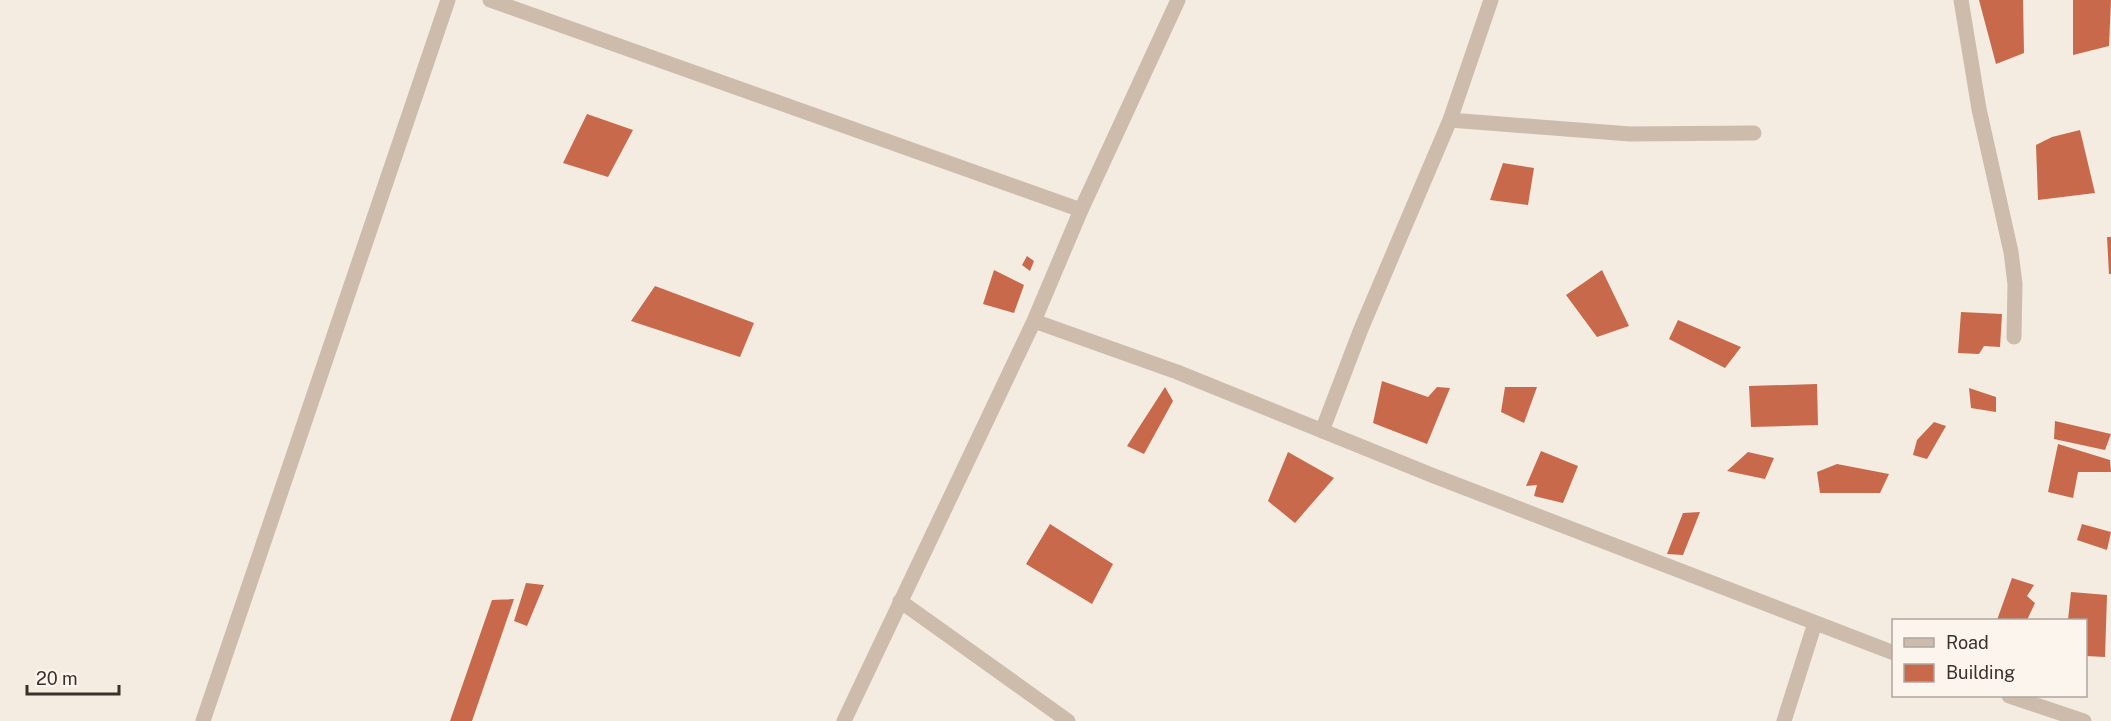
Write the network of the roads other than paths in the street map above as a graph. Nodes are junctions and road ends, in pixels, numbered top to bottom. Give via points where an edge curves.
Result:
1 (448, 0) edge
2 (490, 0) edge
3 (1178, 0) edge
4 (1491, 0) edge
5 (1960, 0) edge
6 (1450, 120) junction
7 (1754, 133) dead end
8 (1081, 210) junction
9 (1034, 321) junction
10 (2014, 337) dead end
11 (1322, 431) junction
12 (900, 601) junction
13 (1815, 623) junction
14 (1892, 653) edge
15 (2011, 697) edge
16 (203, 721) edge
17 (844, 721) edge
18 (1068, 721) edge
19 (1784, 721) edge
20 (2084, 721) edge

1 - 16 street
2 - 8 street
3 - 8 street
4 - 6 street
5 - 10 street via 2011,252
6 - 7 street via 1630,134
6 - 11 street
8 - 9 street
9 - 11 street via 1177,372
9 - 12 street
11 - 13 street
12 - 17 street
12 - 18 street
13 - 14 street
13 - 19 street
15 - 20 street

